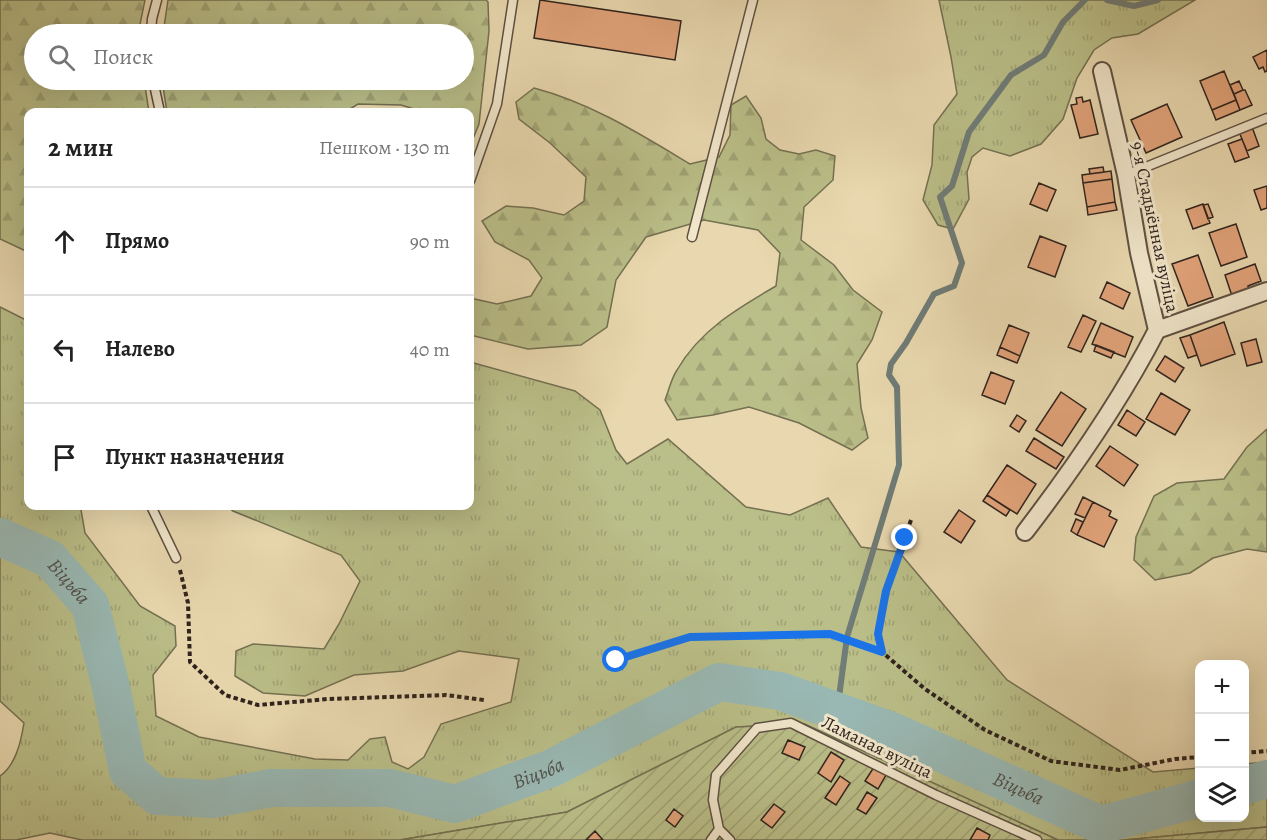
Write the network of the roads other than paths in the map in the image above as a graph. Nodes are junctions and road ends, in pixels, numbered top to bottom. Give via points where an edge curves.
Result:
1 (157, 0) edge
2 (513, 0) edge
3 (753, 0) edge
4 (152, 24) edge
5 (1102, 71) dead end
6 (155, 90) edge
7 (159, 108) edge
8 (1267, 118) edge
9 (474, 169) edge
10 (1126, 175) junction
11 (692, 237) dead end
12 (1267, 291) edge
13 (1157, 330) junction
14 (153, 510) edge
15 (1025, 532) dead end
16 (176, 558) road end
17 (719, 829) junction
18 (711, 840) edge
19 (730, 840) edge
20 (1037, 840) edge

1 - 4 lane
2 - 9 lane via 496,104
3 - 11 lane
5 - 10 street, 9-я Стадыённая вуліца
6 - 7 lane
8 - 10 lane
10 - 13 street, 9-я Стадыённая вуліца
12 - 13 street
13 - 15 street, 9-я Стадыённая вуліца via 1113,409
14 - 16 lane
17 - 18 lane
17 - 19 lane
17 - 20 lane, Ламаная вуліца via 713,800 716,775 757,728 791,723

